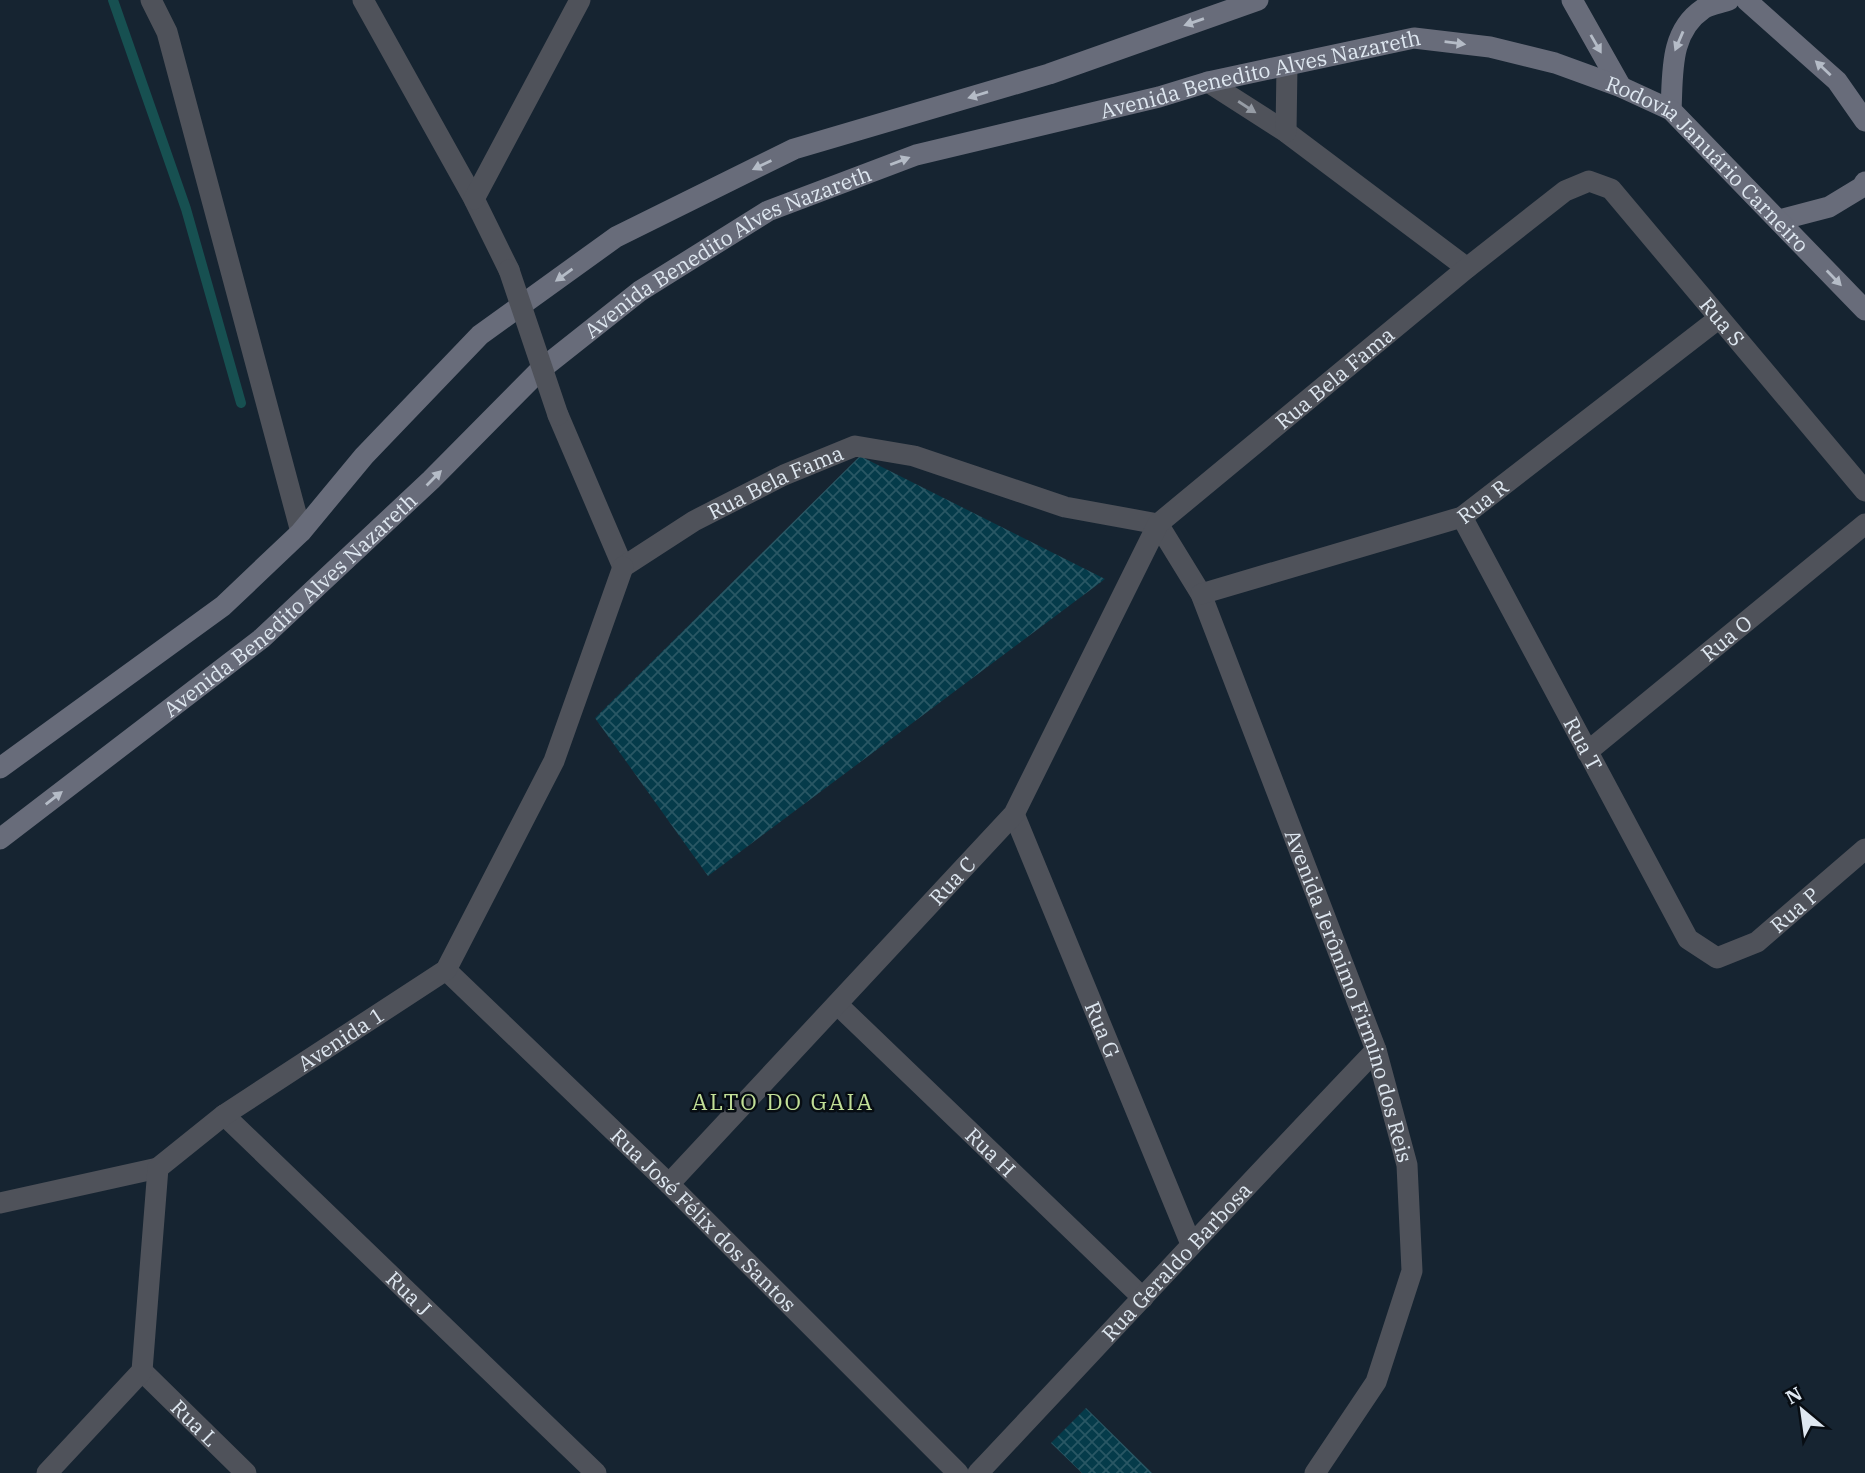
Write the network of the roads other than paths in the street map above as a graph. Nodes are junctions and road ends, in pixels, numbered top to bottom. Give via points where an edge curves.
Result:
1 (151, 0) edge
2 (363, 0) edge
3 (580, 0) edge
4 (1258, 0) edge
5 (1572, 0) edge
6 (1729, 0) edge
7 (1746, 0) edge
8 (1287, 65) junction
9 (1208, 82) junction
10 (1621, 88) junction
11 (1671, 110) junction
12 (1865, 121) edge
13 (1286, 132) junction
14 (1865, 182) edge
15 (1565, 191) joint
16 (474, 199) junction
17 (1779, 220) junction
18 (1467, 268) junction
19 (1865, 310) edge
20 (1718, 319) junction
21 (1865, 491) edge
22 (1462, 517) junction
23 (1157, 524) junction
24 (1865, 524) edge
25 (301, 532) junction
26 (624, 567) junction
27 (1200, 594) junction
28 (1587, 752) junction
29 (0, 768) edge
30 (1014, 814) junction
31 (0, 839) edge
32 (1865, 849) edge
33 (1717, 958) joint
34 (446, 971) junction
35 (838, 1005) junction
36 (1376, 1049) junction
37 (224, 1115) junction
38 (158, 1168) junction
39 (668, 1184) junction
40 (0, 1203) edge
41 (1191, 1244) junction
42 (1143, 1298) junction
43 (142, 1371) junction
44 (47, 1473) edge
45 (246, 1473) edge
46 (596, 1473) edge
47 (958, 1473) edge
48 (978, 1473) edge
49 (1315, 1473) edge

1 - 25 street via 166,32
2 - 16 street
3 - 16 street
4 -> 25 main road, Avenida Benedito Alves Nazareth via 1049,74 794,149 616,237 480,335 364,456
5 -> 10 main road, Rodovia Januário Carneiro
6 -> 11 main road via 1704,8 1684,29 1674,52
12 -> 7 main road via 1837,81
8 - 9 main road, Avenida Benedito Alves Nazareth
8 -> 10 main road, Avenida Benedito Alves Nazareth via 1414,38 1490,47 1555,63
8 - 13 street
9 -> 13 street
31 -> 9 main road, Avenida Benedito Alves Nazareth via 261,639 431,480 539,370 640,291 768,211 916,155
10 - 11 main road, Rodovia Januário Carneiro
11 - 17 main road, Rodovia Januário Carneiro
13 - 18 street
14 - 17 main road via 1829,207
15 - 18 street, Rua Bela Fama
15 - 20 street, Rua S via 1588,181 1611,189
16 - 26 street, bridge via 509,270 558,415
17 -> 19 main road, Rodovia Januário Carneiro
18 - 23 street, Rua Bela Fama
20 - 21 street, Rua S
20 - 22 street, Rua R
22 - 27 street, Rua R
22 - 28 street, Rua T
23 - 26 street, Rua Bela Fama via 1065,507 914,456 855,446 694,521
23 - 27 street, Avenida Jerônimo Firmino dos Reis
23 - 30 street, Rua C
24 - 28 street, Rua O
25 - 29 main road, Avenida Benedito Alves Nazareth via 223,606
26 - 34 street, Avenida 1 via 554,761
27 - 36 street, Avenida Jerônimo Firmino dos Reis
28 - 33 street, Rua T via 1688,939
30 - 35 street, Rua C
30 - 41 street, Rua G
32 - 33 street, Rua P via 1757,942
34 - 37 street, Avenida 1
34 - 39 street, Rua José Félix dos Santos
35 - 39 street, Rua C
35 - 42 street, Rua H
36 - 41 street, Rua Geraldo Barbosa
36 - 49 street, Avenida Jerônimo Firmino dos Reis via 1407,1165 1412,1271 1376,1382
37 - 38 street, Avenida 1
37 - 46 street, Rua J
38 - 40 street
38 - 43 street
39 - 47 street, Rua José Félix dos Santos
41 - 42 street, Rua Geraldo Barbosa
42 - 48 street, Rua Geraldo Barbosa
43 - 44 street
43 - 45 street, Rua L

